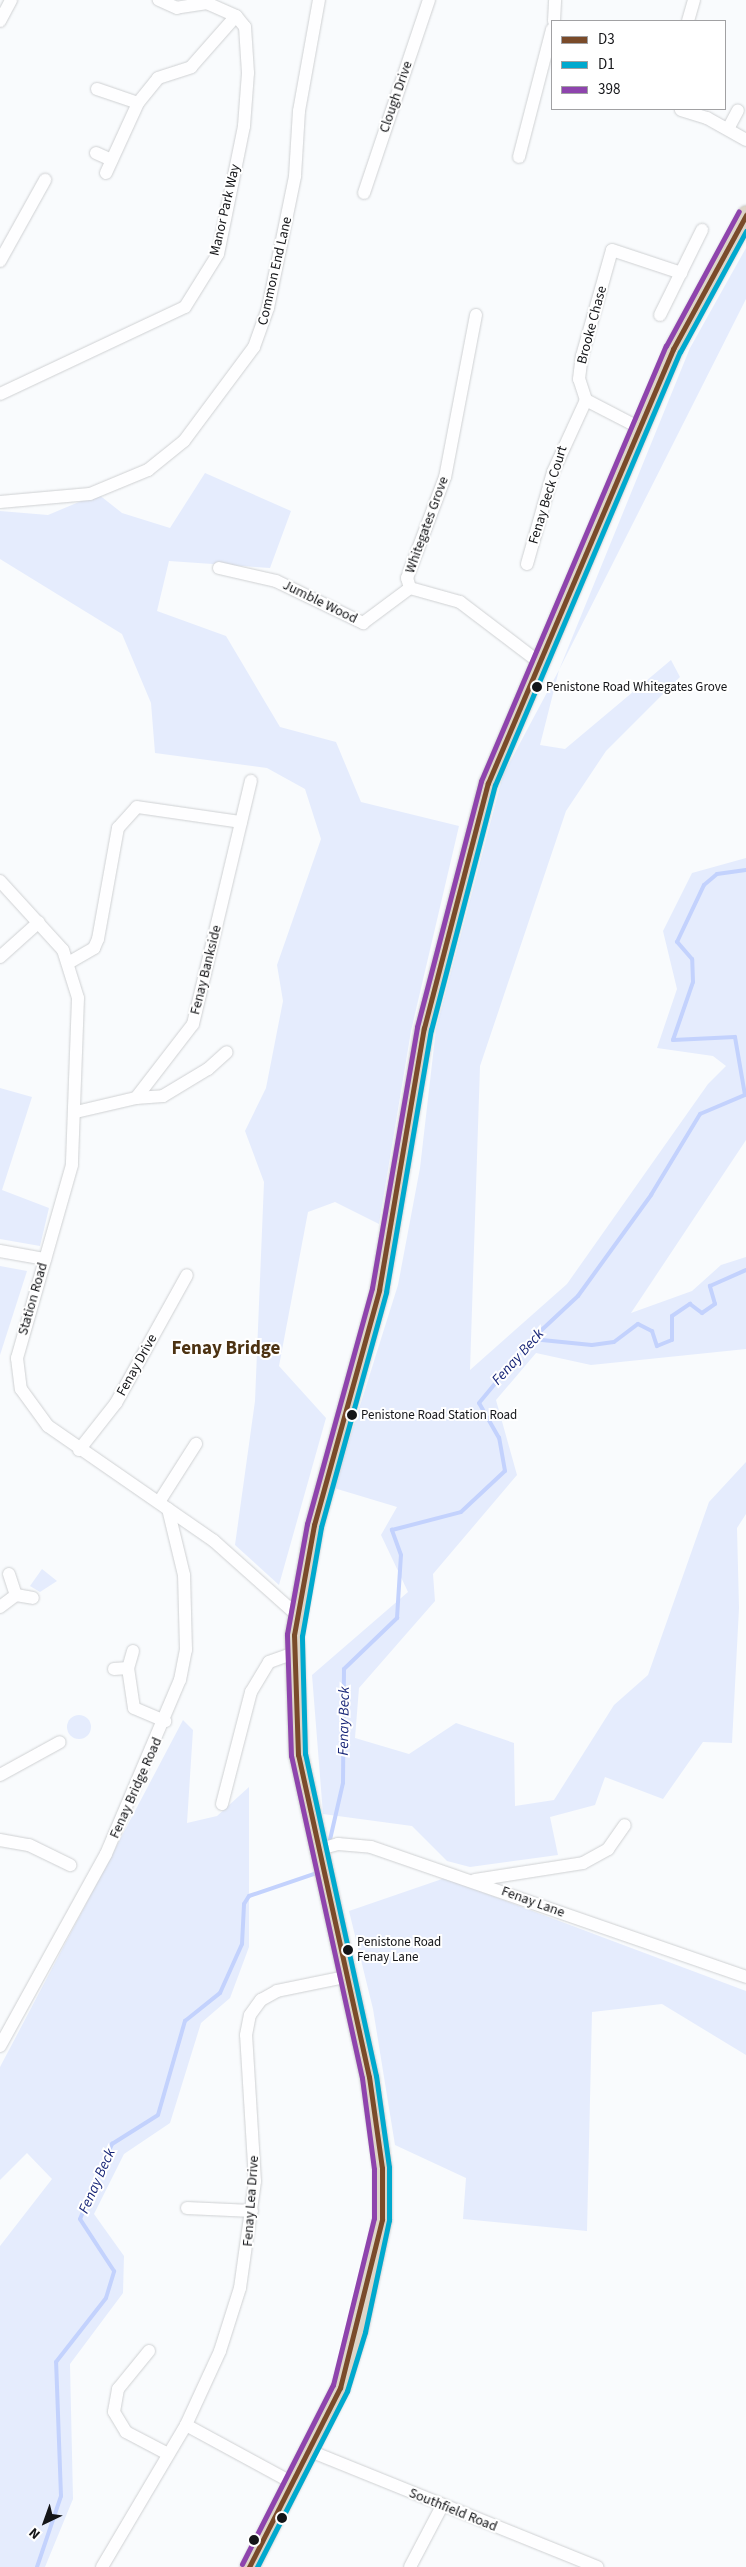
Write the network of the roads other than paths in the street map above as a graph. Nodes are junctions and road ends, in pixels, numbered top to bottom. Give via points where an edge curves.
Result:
1 (11, 0) edge
2 (159, 0) edge
3 (319, 0) edge
4 (429, 0) edge
5 (555, 0) edge
6 (694, 0) edge
7 (236, 16) junction
8 (554, 20) edge
9 (688, 20) edge
10 (0, 21) edge
11 (551, 33) edge
12 (97, 89) dead end
13 (138, 103) junction
14 (682, 110) dead end
15 (738, 110) dead end
16 (728, 129) junction
17 (746, 140) edge
18 (96, 153) dead end
19 (520, 156) dead end
20 (112, 160) junction
21 (106, 173) dead end
22 (45, 180) dead end
23 (364, 194) dead end
24 (746, 215) edge
25 (702, 230) dead end
26 (0, 260) edge
27 (681, 273) junction
28 (660, 315) dead end
29 (476, 316) dead end
30 (0, 394) edge
31 (586, 400) junction
32 (638, 427) junction
33 (0, 502) edge
34 (527, 564) dead end
35 (219, 568) dead end
36 (410, 588) junction
37 (536, 660) junction
38 (251, 781) dead end
39 (241, 822) junction
40 (0, 881) edge
41 (39, 922) junction
42 (0, 957) edge
43 (70, 962) junction
44 (227, 1052) dead end
45 (136, 1098) junction
46 (76, 1112) junction
47 (0, 1251) edge
48 (45, 1259) junction
49 (187, 1275) dead end
50 (196, 1444) dead end
51 (79, 1450) junction
52 (163, 1505) junction
53 (10, 1574) dead end
54 (16, 1595) junction
55 (33, 1598) dead end
56 (0, 1607) edge
57 (296, 1614) junction
58 (133, 1651) dead end
59 (294, 1654) junction
60 (128, 1668) junction
61 (114, 1669) dead end
62 (165, 1721) junction
63 (60, 1742) dead end
64 (0, 1775) edge
65 (222, 1804) dead end
66 (625, 1825) dead end
67 (0, 1840) edge
68 (316, 1850) junction
69 (70, 1865) dead end
70 (472, 1881) junction
71 (346, 1977) junction
72 (746, 1977) edge
73 (0, 2046) edge
74 (187, 2208) dead end
75 (252, 2211) junction
76 (149, 2351) dead end
77 (186, 2424) junction
78 (310, 2451) junction
79 (166, 2453) junction
80 (293, 2483) junction
81 (442, 2506) junction
82 (102, 2567) edge
83 (250, 2567) edge
84 (410, 2567) edge
85 (597, 2567) edge

1 - 10 street
2 - 7 street via 177,8 207,3
3 - 33 street, Common End Lane via 299,111 295,176 268,308 254,347 184,441 148,470 90,494
4 - 23 street, Clough Drive
5 - 8 street
6 - 9 street
7 - 13 street via 191,67 158,78
7 - 30 street, Manor Park Way via 246,27 248,73 244,126 218,254 186,308
11 - 19 street
12 - 13 street
13 - 20 street
14 - 16 street
15 - 16 street
16 - 17 street
18 - 20 street
20 - 21 street
22 - 26 street
24 - 32 highway via 673,348
25 - 27 street
27 - 28 street
27 - 31 street, Brooke Chase via 612,250 582,356 579,379
29 - 36 street, Whitegates Grove via 445,477 407,578
31 - 32 street
31 - 34 street, Fenay Beck Court via 553,472
32 - 37 highway
35 - 36 street, Jumble Wood via 276,581 363,623
36 - 37 street, Whitegates Grove via 460,602
37 - 57 highway via 488,782 424,1028 379,1290 314,1525
38 - 39 street, Fenay Bankside
39 - 43 street via 137,807 118,828 98,939 94,948
39 - 45 street, Fenay Bankside via 193,1024
40 - 41 street, Station Road
41 - 42 street
41 - 43 street, Station Road
43 - 46 street, Station Road via 78,998
44 - 45 street via 208,1069 163,1096
45 - 46 street
46 - 48 street, Station Road via 72,1165
47 - 48 street
48 - 51 street, Station Road via 17,1358 17,1375 36,1414
49 - 51 street, Fenay Drive via 116,1403
50 - 52 street
51 - 52 street, Station Road
52 - 57 street, Station Road via 214,1541
52 - 62 street, Fenay Bridge Road via 184,1575 186,1650
53 - 54 street
54 - 55 street
54 - 56 street
57 - 59 highway
58 - 60 street
59 - 65 street via 269,1662 251,1692
59 - 68 highway via 298,1755
60 - 61 street
60 - 62 street via 134,1708
62 - 73 street, Fenay Bridge Road via 82,1901
63 - 64 street
66 - 70 street via 608,1849 583,1863
67 - 69 street via 29,1845
68 - 70 street, Fenay Lane via 338,1844 371,1847
68 - 71 highway
70 - 72 street, Fenay Lane
71 - 75 street, Fenay Lea Drive via 277,1991 261,2000 250,2016 246,2035 255,2158
71 - 78 highway via 379,2132 382,2219 356,2338 340,2388
74 - 75 street
75 - 77 street, Fenay Lea Drive via 232,2318
76 - 79 street via 127,2370 115,2397 117,2421 134,2437
77 - 79 street, Fenay Lea Drive
77 - 80 street
78 - 80 highway
78 - 81 street, Southfield Road
79 - 82 street, Fenay Lea Drive
80 - 83 highway
81 - 84 street
81 - 85 street, Southfield Road

